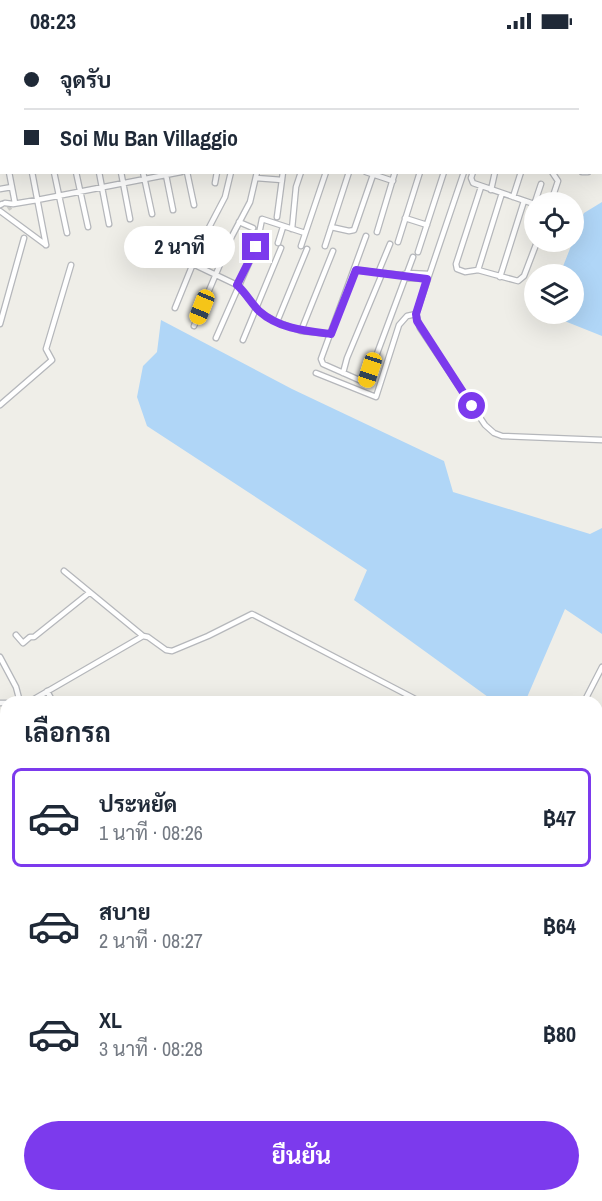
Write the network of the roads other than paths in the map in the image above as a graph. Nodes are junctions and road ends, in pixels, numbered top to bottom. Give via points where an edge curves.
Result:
1 (9, 174) edge
2 (32, 174) edge
3 (54, 174) edge
4 (76, 174) edge
5 (99, 174) edge
6 (121, 174) edge
7 (143, 174) edge
8 (166, 174) edge
9 (187, 174) edge
10 (217, 174) edge
11 (231, 174) edge
12 (283, 174) edge
13 (300, 174) edge
14 (325, 174) edge
15 (348, 174) edge
16 (395, 174) edge
17 (419, 174) edge
18 (443, 174) edge
19 (463, 174) edge
20 (473, 174) edge
21 (494, 174) edge
22 (520, 174) edge
23 (553, 174) edge
24 (256, 175) edge
25 (372, 175) joint
26 (144, 180) junction
27 (282, 180) junction
28 (393, 181) junction
29 (215, 183) dead end
30 (123, 184) junction
31 (541, 184) dead end
32 (12, 187) junction
33 (481, 187) junction
34 (102, 188) junction
35 (0, 189) edge
36 (490, 190) junction
37 (80, 192) junction
38 (538, 192) edge
39 (554, 192) edge
40 (502, 193) junction
41 (59, 196) junction
42 (513, 197) junction
43 (37, 200) junction
44 (524, 201) joint
45 (3, 204) edge
46 (194, 205) dead end
47 (12, 206) junction
48 (173, 210) dead end
49 (1, 212) edge
50 (152, 214) dead end
51 (278, 217) dead end
52 (405, 218) junction
53 (130, 219) dead end
54 (239, 222) junction
55 (109, 224) dead end
56 (427, 225) junction
57 (88, 227) dead end
58 (283, 227) junction
59 (331, 227) junction
60 (253, 228) dead end
61 (292, 229) junction
62 (377, 232) dead end
63 (67, 233) dead end
64 (305, 233) junction
65 (366, 236) dead end
66 (24, 238) dead end
67 (258, 239) dead end
68 (398, 242) dead end
69 (390, 244) dead end
70 (301, 246) dead end
71 (325, 246) dead end
72 (256, 247) dead end
73 (307, 249) dead end
74 (333, 251) dead end
75 (418, 252) dead end
76 (533, 252) edge
77 (413, 257) dead end
78 (193, 264) junction
79 (71, 265) dead end
80 (356, 270) junction
81 (478, 270) junction
82 (380, 273) junction
83 (215, 275) junction
84 (406, 275) junction
85 (428, 277) junction
86 (500, 277) junction
87 (237, 285) junction
88 (175, 308) dead end
89 (256, 308) junction
90 (416, 314) junction
91 (278, 322) junction
92 (0, 324) edge
93 (194, 326) dead end
94 (301, 331) junction
95 (331, 334) junction
96 (216, 338) dead end
97 (243, 340) dead end
98 (316, 373) dead end
99 (343, 373) junction
100 (0, 405) edge
101 (602, 440) edge
102 (64, 571) dead end
103 (89, 593) junction
104 (16, 635) dead end
105 (143, 636) junction
106 (0, 657) edge
107 (602, 666) edge
108 (47, 691) junction
109 (18, 696) edge
110 (39, 696) edge
111 (50, 696) edge
112 (410, 696) edge
113 (587, 696) edge

1 - 32 street
2 - 43 street
3 - 41 street
4 - 37 street
5 - 34 street
6 - 30 street
7 - 26 street
8 - 26 street
8 - 48 street
9 - 46 street
10 - 29 street
11 - 78 street via 225,197
12 - 27 street
13 - 61 street
14 - 64 street
15 - 59 street
16 - 28 street
17 - 52 street
18 - 56 street
19 - 85 street
20 - 33 street via 471,182
21 - 36 street
22 - 42 street
23 - 39 street via 558,181
24 - 27 street
24 - 54 street via 250,202
25 - 28 street
25 - 59 street via 354,230
26 - 30 street
26 - 50 street
27 - 51 street
28 - 62 street
30 - 34 street
30 - 53 street
31 - 38 street
32 - 35 street
32 - 47 street
33 - 36 street
33 - 81 street via 456,266 465,272
34 - 37 street
34 - 55 street
36 - 40 street
37 - 41 street
37 - 57 street
40 - 42 street
40 - 81 street
41 - 43 street
41 - 63 street
42 - 44 street
43 - 47 street
43 - 49 street via 46,245
44 - 86 street
45 - 47 street
47 - 49 street
52 - 56 street
52 - 68 street
54 - 60 street
54 - 83 street
56 - 75 street
58 - 61 street
58 - 67 street via 262,219
58 - 89 street
59 - 71 street
61 - 64 street
64 - 70 street
65 - 80 street
66 - 92 street
69 - 82 street
72 - 87 street
73 - 91 street
74 - 94 street
76 - 86 street via 522,280
77 - 84 street
78 - 83 street
78 - 88 street
79 - 100 street via 46,349 52,360
80 - 82 street
80 - 95 street
81 - 86 street
82 - 84 street
82 - 99 street
83 - 87 street
83 - 93 street
84 - 85 street
84 - 99 street via 366,382
85 - 90 street
87 - 89 street
87 - 96 street
89 - 91 street
89 - 97 street
90 - 98 street via 407,316 399,325 376,397
90 - 101 street via 420,328 494,433
91 - 94 street
94 - 95 street
95 - 99 street via 321,362
102 - 103 street
103 - 104 street via 34,637 23,643
103 - 105 street
105 - 108 street
105 - 112 street via 172,651 252,614
106 - 109 street
107 - 113 street
108 - 110 street
108 - 111 street

